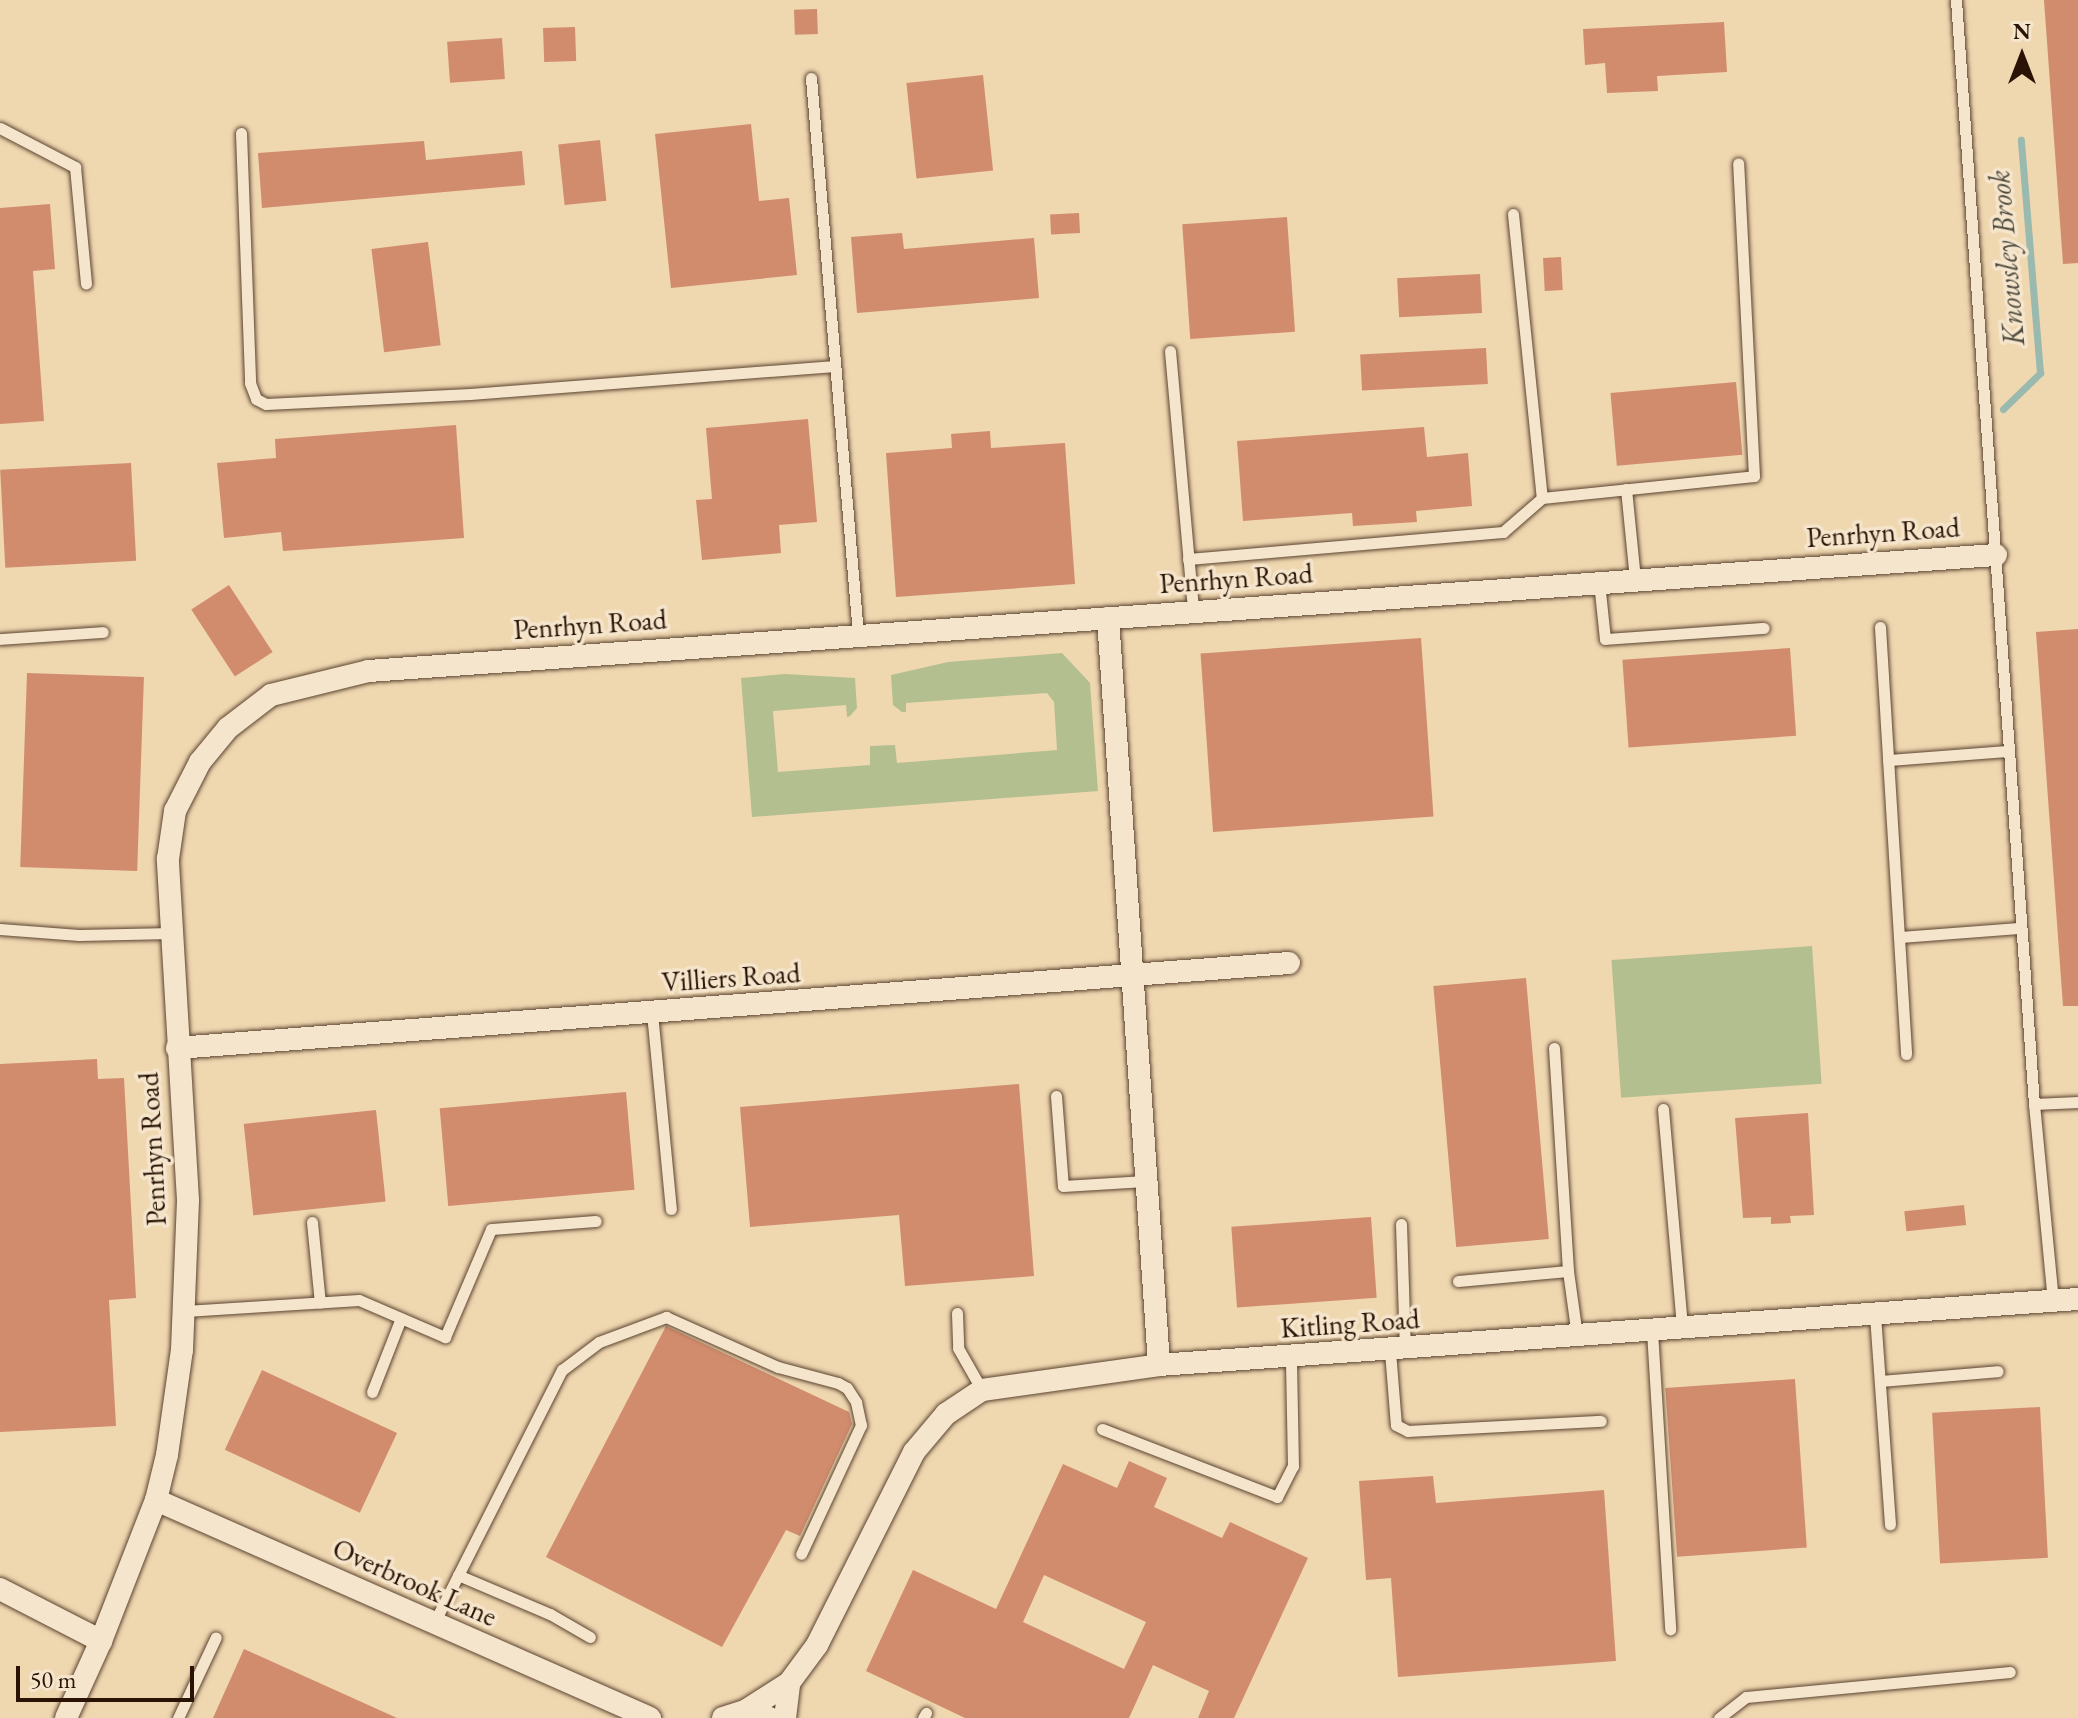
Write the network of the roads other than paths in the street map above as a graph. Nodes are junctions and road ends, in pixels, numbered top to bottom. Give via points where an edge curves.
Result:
1 (1956, 0) edge
2 (811, 78) dead end
3 (0, 128) edge
4 (241, 133) dead end
5 (1738, 163) dead end
6 (1513, 214) dead end
7 (86, 283) dead end
8 (1170, 351) dead end
9 (835, 366) junction
10 (1626, 489) junction
11 (1542, 498) junction
12 (1996, 555) junction
13 (1188, 559) junction
14 (1635, 579) junction
15 (1599, 581) junction
16 (1193, 610) junction
17 (1108, 618) junction
18 (1880, 627) dead end
19 (1764, 628) dead end
20 (103, 632) dead end
21 (858, 634) junction
22 (0, 639) edge
23 (2008, 751) junction
24 (1888, 760) junction
25 (2020, 928) junction
26 (0, 929) edge
27 (172, 933) junction
28 (1899, 937) junction
29 (1289, 963) dead end
30 (1133, 976) junction
31 (652, 1013) junction
32 (177, 1048) junction
33 (1554, 1048) dead end
34 (1906, 1054) dead end
35 (1056, 1096) dead end
36 (2078, 1102) edge
37 (2034, 1104) junction
38 (1663, 1109) dead end
39 (1145, 1181) junction
40 (671, 1209) dead end
41 (596, 1221) dead end
42 (312, 1222) dead end
43 (1401, 1224) dead end
44 (1568, 1271) junction
45 (1458, 1281) dead end
46 (2078, 1299) edge
47 (2053, 1301) junction
48 (320, 1303) junction
49 (185, 1311) junction
50 (957, 1313) dead end
51 (1875, 1315) junction
52 (401, 1318) junction
53 (1682, 1329) junction
54 (1652, 1331) junction
55 (1577, 1337) junction
56 (1398, 1350) junction
57 (1291, 1357) junction
58 (1159, 1365) junction
59 (1998, 1371) dead end
60 (1880, 1381) junction
61 (982, 1390) junction
62 (372, 1392) dead end
63 (1601, 1421) dead end
64 (1102, 1429) dead end
65 (156, 1500) junction
66 (1890, 1524) dead end
67 (801, 1554) dead end
68 (458, 1575) junction
69 (0, 1589) edge
70 (434, 1623) junction
71 (1670, 1629) dead end
72 (216, 1637) dead end
73 (590, 1637) dead end
74 (101, 1641) junction
75 (2010, 1672) dead end
76 (789, 1683) junction
77 (745, 1711) junction
78 (66, 1718) edge
79 (178, 1718) edge
80 (650, 1718) edge
81 (723, 1718) edge
82 (769, 1718) edge
83 (785, 1718) edge
84 (1719, 1718) edge

1 - 12 lane
2 - 9 lane
3 - 7 lane via 75,167
4 - 9 lane via 250,383 256,399 266,404
5 - 10 lane via 1754,476
6 - 11 lane
8 - 13 lane
9 - 21 lane
10 - 11 lane
10 - 14 lane
11 - 13 lane via 1503,532
12 - 14 street, Penrhyn Road
12 - 23 lane
13 - 16 lane
14 - 15 street, Penrhyn Road
15 - 16 street, Penrhyn Road
15 - 19 lane via 1605,639
16 - 17 street, Penrhyn Road
17 - 21 street, Penrhyn Road
17 - 30 street
18 - 24 lane
20 - 22 lane
21 - 27 street, Penrhyn Road via 369,671 271,695 228,728 200,762 175,811 168,859
23 - 24 lane
23 - 25 lane
24 - 28 lane
25 - 28 lane
25 - 37 lane
26 - 27 lane via 79,935
27 - 32 street, Penrhyn Road
28 - 34 lane
29 - 30 street, Villiers Road
30 - 31 street, Villiers Road
30 - 39 street
31 - 32 street, Villiers Road
31 - 40 lane
32 - 49 street, Penrhyn Road via 188,1200
33 - 44 lane
35 - 39 lane via 1063,1186
36 - 37 lane
37 - 47 lane
38 - 53 lane
39 - 58 street
41 - 52 lane via 491,1229 445,1337
42 - 48 lane
43 - 56 lane
44 - 45 lane
44 - 55 lane
46 - 47 street, Kitling Road
47 - 51 street, Kitling Road
48 - 49 lane
48 - 52 lane via 359,1300
49 - 65 street, Penrhyn Road via 167,1455
50 - 61 lane via 958,1348
51 - 53 street, Kitling Road
51 - 60 lane
52 - 62 lane
53 - 54 street, Kitling Road
54 - 55 street, Kitling Road
54 - 71 lane
55 - 56 street, Kitling Road
56 - 57 street, Kitling Road
56 - 63 lane via 1396,1425 1408,1431
57 - 58 street, Kitling Road
57 - 64 lane via 1293,1466 1277,1497
58 - 61 street, Kitling Road
59 - 60 lane
60 - 66 lane
61 - 76 street, Kitling Road via 946,1414 914,1452 817,1645
65 - 70 street, Overbrook Lane
65 - 74 street, Penrhyn Road
67 - 68 lane via 861,1425 856,1402 838,1383 778,1367 666,1317 599,1342 562,1370
68 - 70 lane
68 - 73 lane
69 - 74 street
70 - 80 street, Overbrook Lane
72 - 79 lane
74 - 78 street, Penrhyn Road
75 - 84 lane via 1746,1697
76 - 77 street, Kitling Road
76 - 83 street, Kitling Road
77 - 81 street, Kitling Road
77 - 82 street

